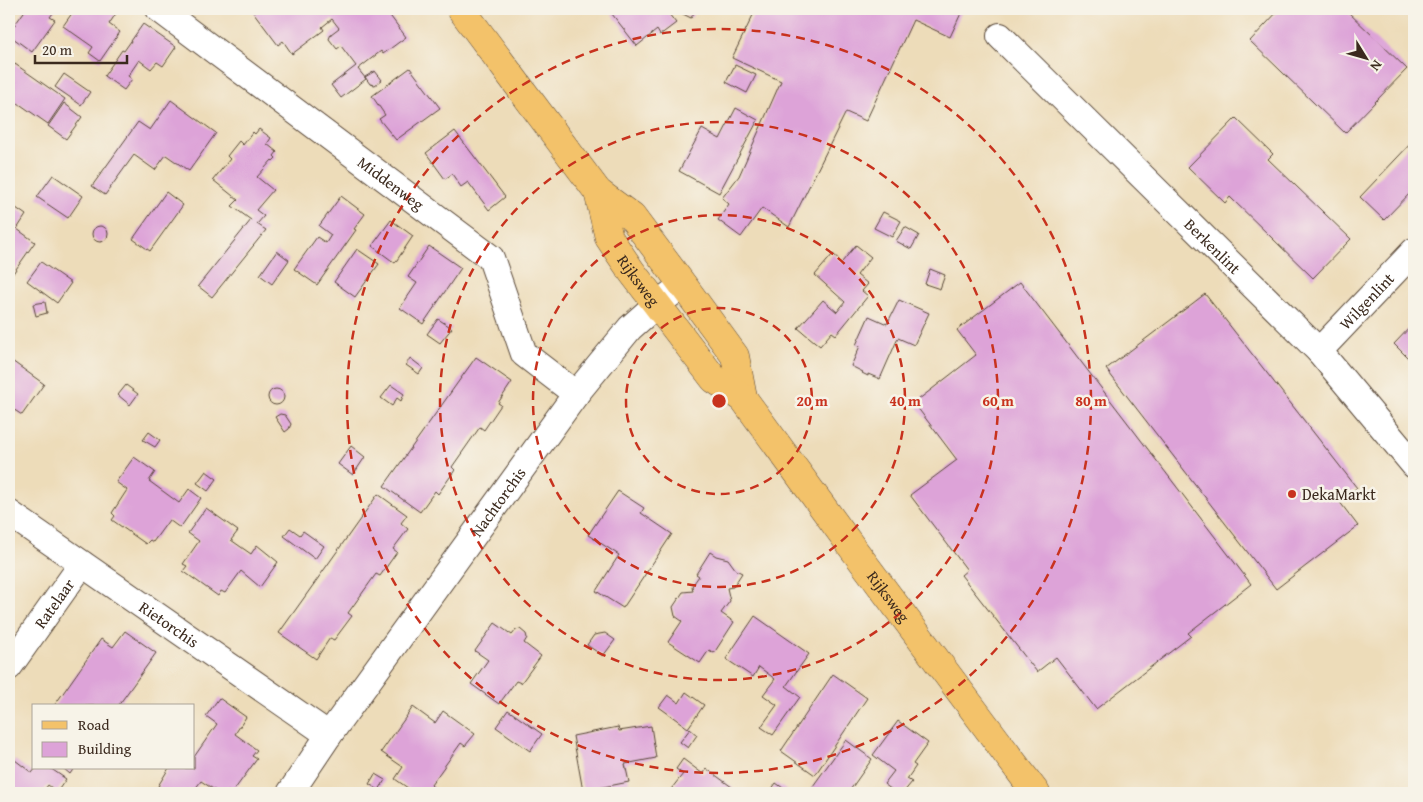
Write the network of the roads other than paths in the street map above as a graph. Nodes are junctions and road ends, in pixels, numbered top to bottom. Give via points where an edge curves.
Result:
1 (159, 9) edge
2 (460, 9) edge
3 (1000, 36) dead end
4 (598, 192) junction
5 (1414, 251) edge
6 (683, 285) junction
7 (657, 304) junction
8 (1318, 351) junction
9 (576, 394) junction
10 (743, 398) junction
11 (1414, 465) edge
12 (9, 513) edge
13 (82, 564) junction
14 (9, 668) edge
15 (329, 735) junction
16 (290, 793) edge
17 (1036, 793) edge

1 - 9 street, Middenweg via 491,258 524,354
2 - 4 main road, Rijksweg
3 - 8 street, Berkenlint
4 - 6 main road, Rijksweg via 632,217
4 - 7 main road, Rijksweg via 609,238
5 - 8 street, Wilgenlint
6 - 7 street, Nachtorchis
6 - 10 main road, Rijksweg via 735,356
7 - 9 street, Nachtorchis via 630,328
7 - 10 main road, Rijksweg via 714,378
8 - 11 street, Berkenlint
9 - 15 street, Nachtorchis
10 - 17 main road, Rijksweg
12 - 13 street, Rietorchis
13 - 14 street, Ratelaar
13 - 15 street, Rietorchis
15 - 16 street, Nachtorchis

